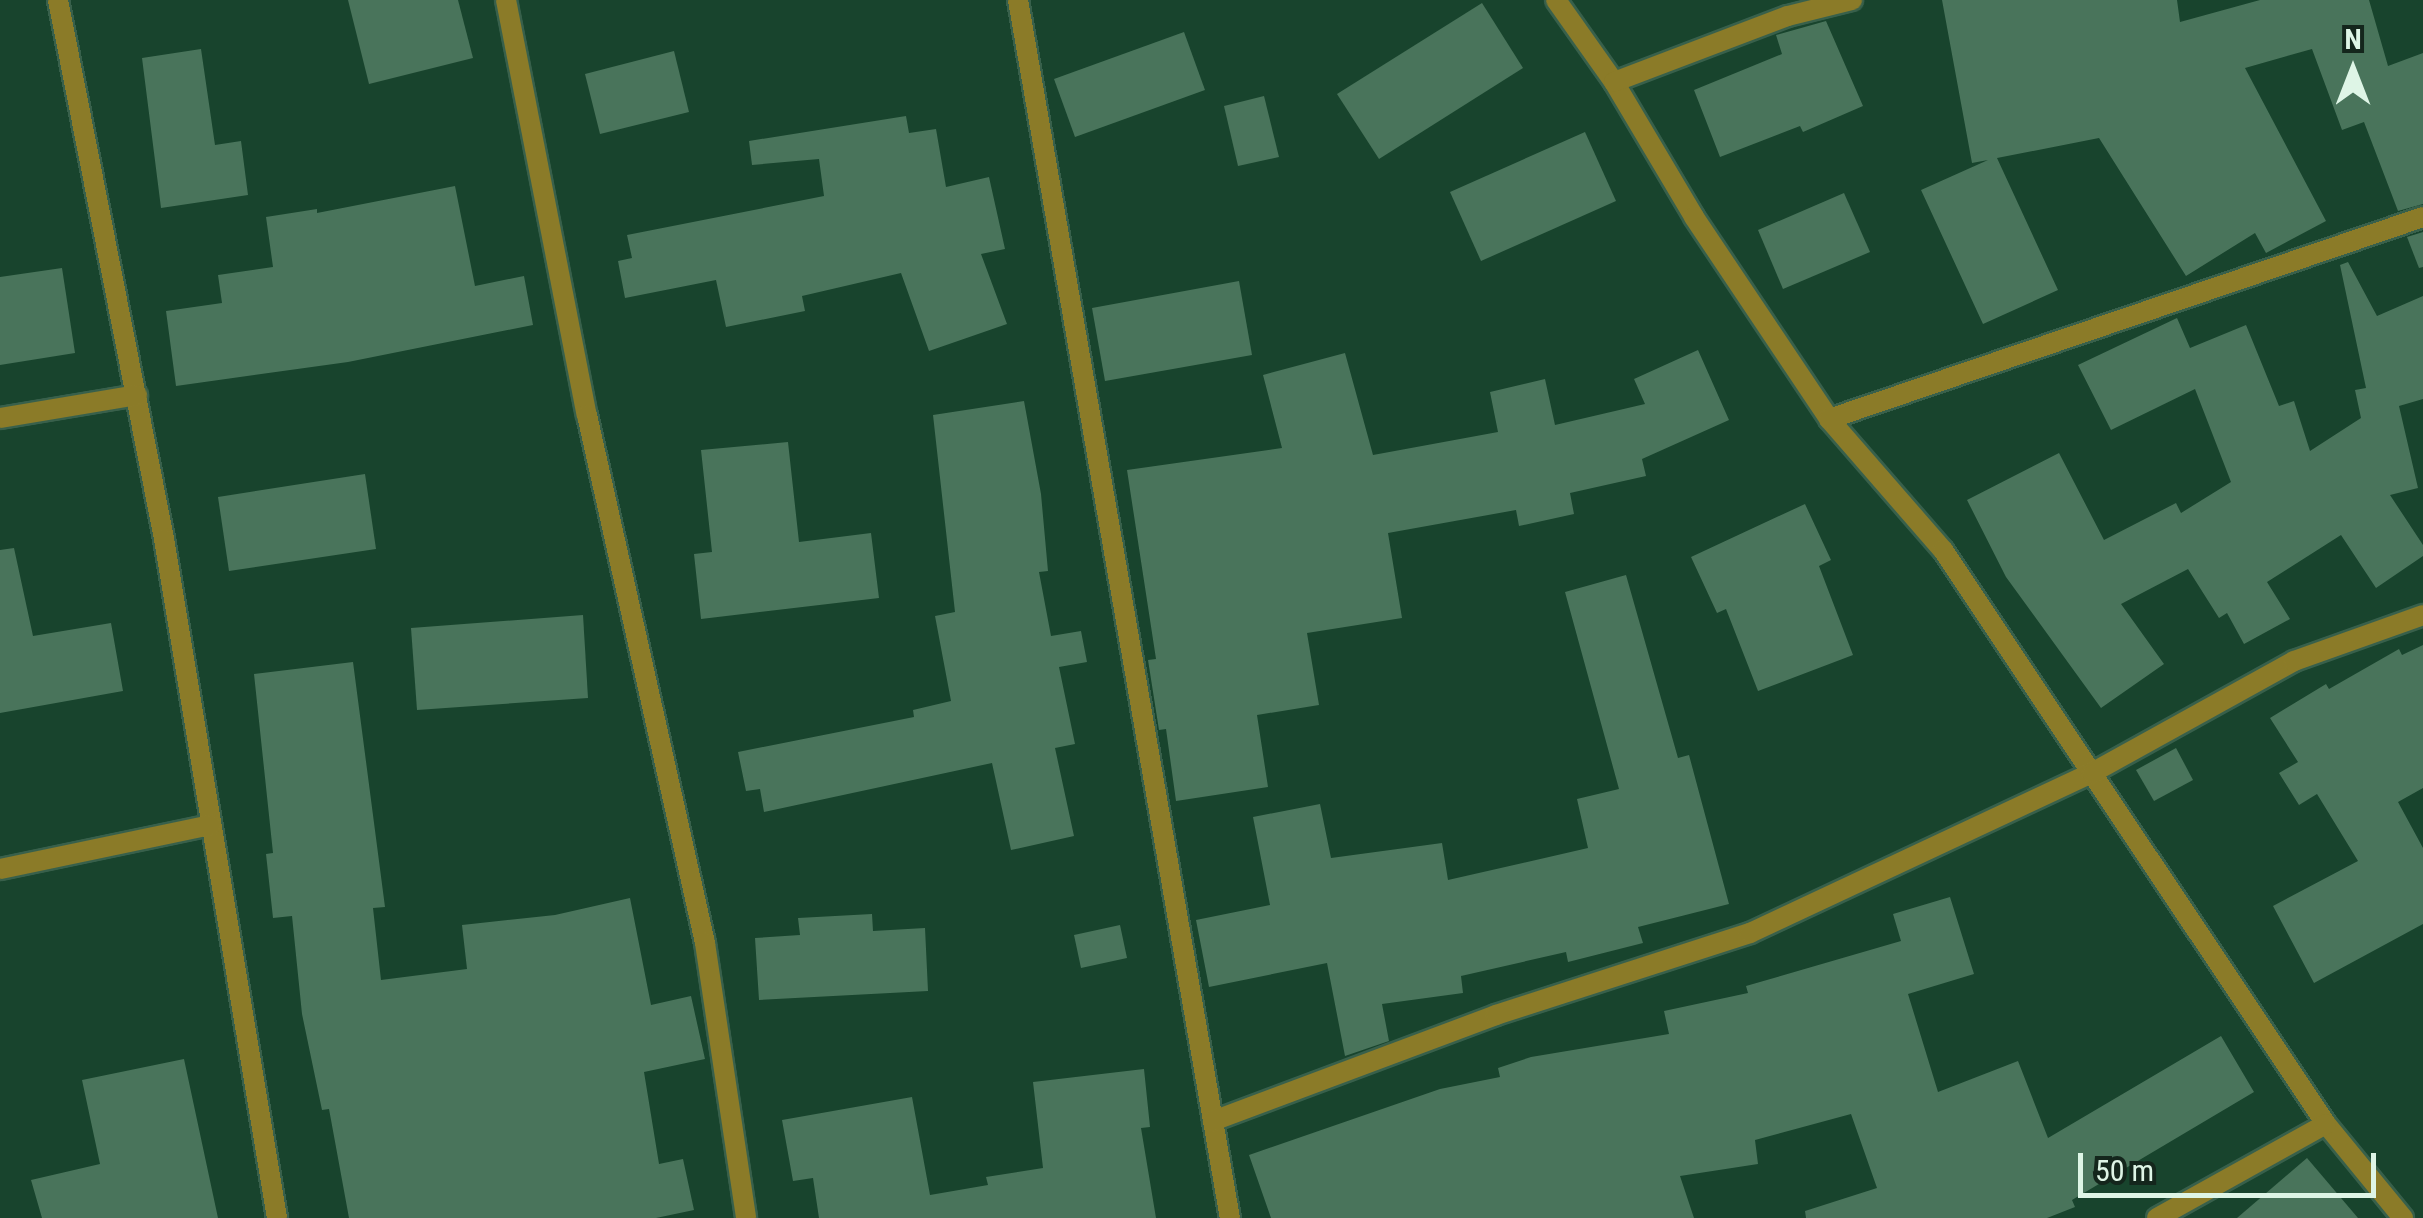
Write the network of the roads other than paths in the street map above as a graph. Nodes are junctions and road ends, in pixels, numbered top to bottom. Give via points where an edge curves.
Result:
1 (58, 0) edge
2 (506, 0) edge
3 (1018, 0) edge
4 (1556, 0) edge
5 (1852, 0) edge
6 (1614, 82) junction
7 (2423, 217) edge
8 (137, 395) junction
9 (0, 418) edge
10 (1829, 419) junction
11 (2423, 616) edge
12 (2092, 773) junction
13 (210, 824) junction
14 (0, 869) edge
15 (1213, 1121) junction
16 (2326, 1124) junction
17 (277, 1218) edge
18 (746, 1218) edge
19 (1230, 1218) edge
20 (2157, 1218) edge
21 (2403, 1218) edge

1 - 8 street
2 - 18 street via 587,415 705,943
3 - 15 street
4 - 6 street
5 - 6 street via 1788,16
6 - 10 street
7 - 10 street
8 - 9 street
8 - 13 street
10 - 12 street via 1943,550
11 - 12 street via 2294,660
12 - 15 street via 1750,934 1496,1016
12 - 16 street
13 - 14 street
13 - 17 street
15 - 19 street
16 - 20 street
16 - 21 street

